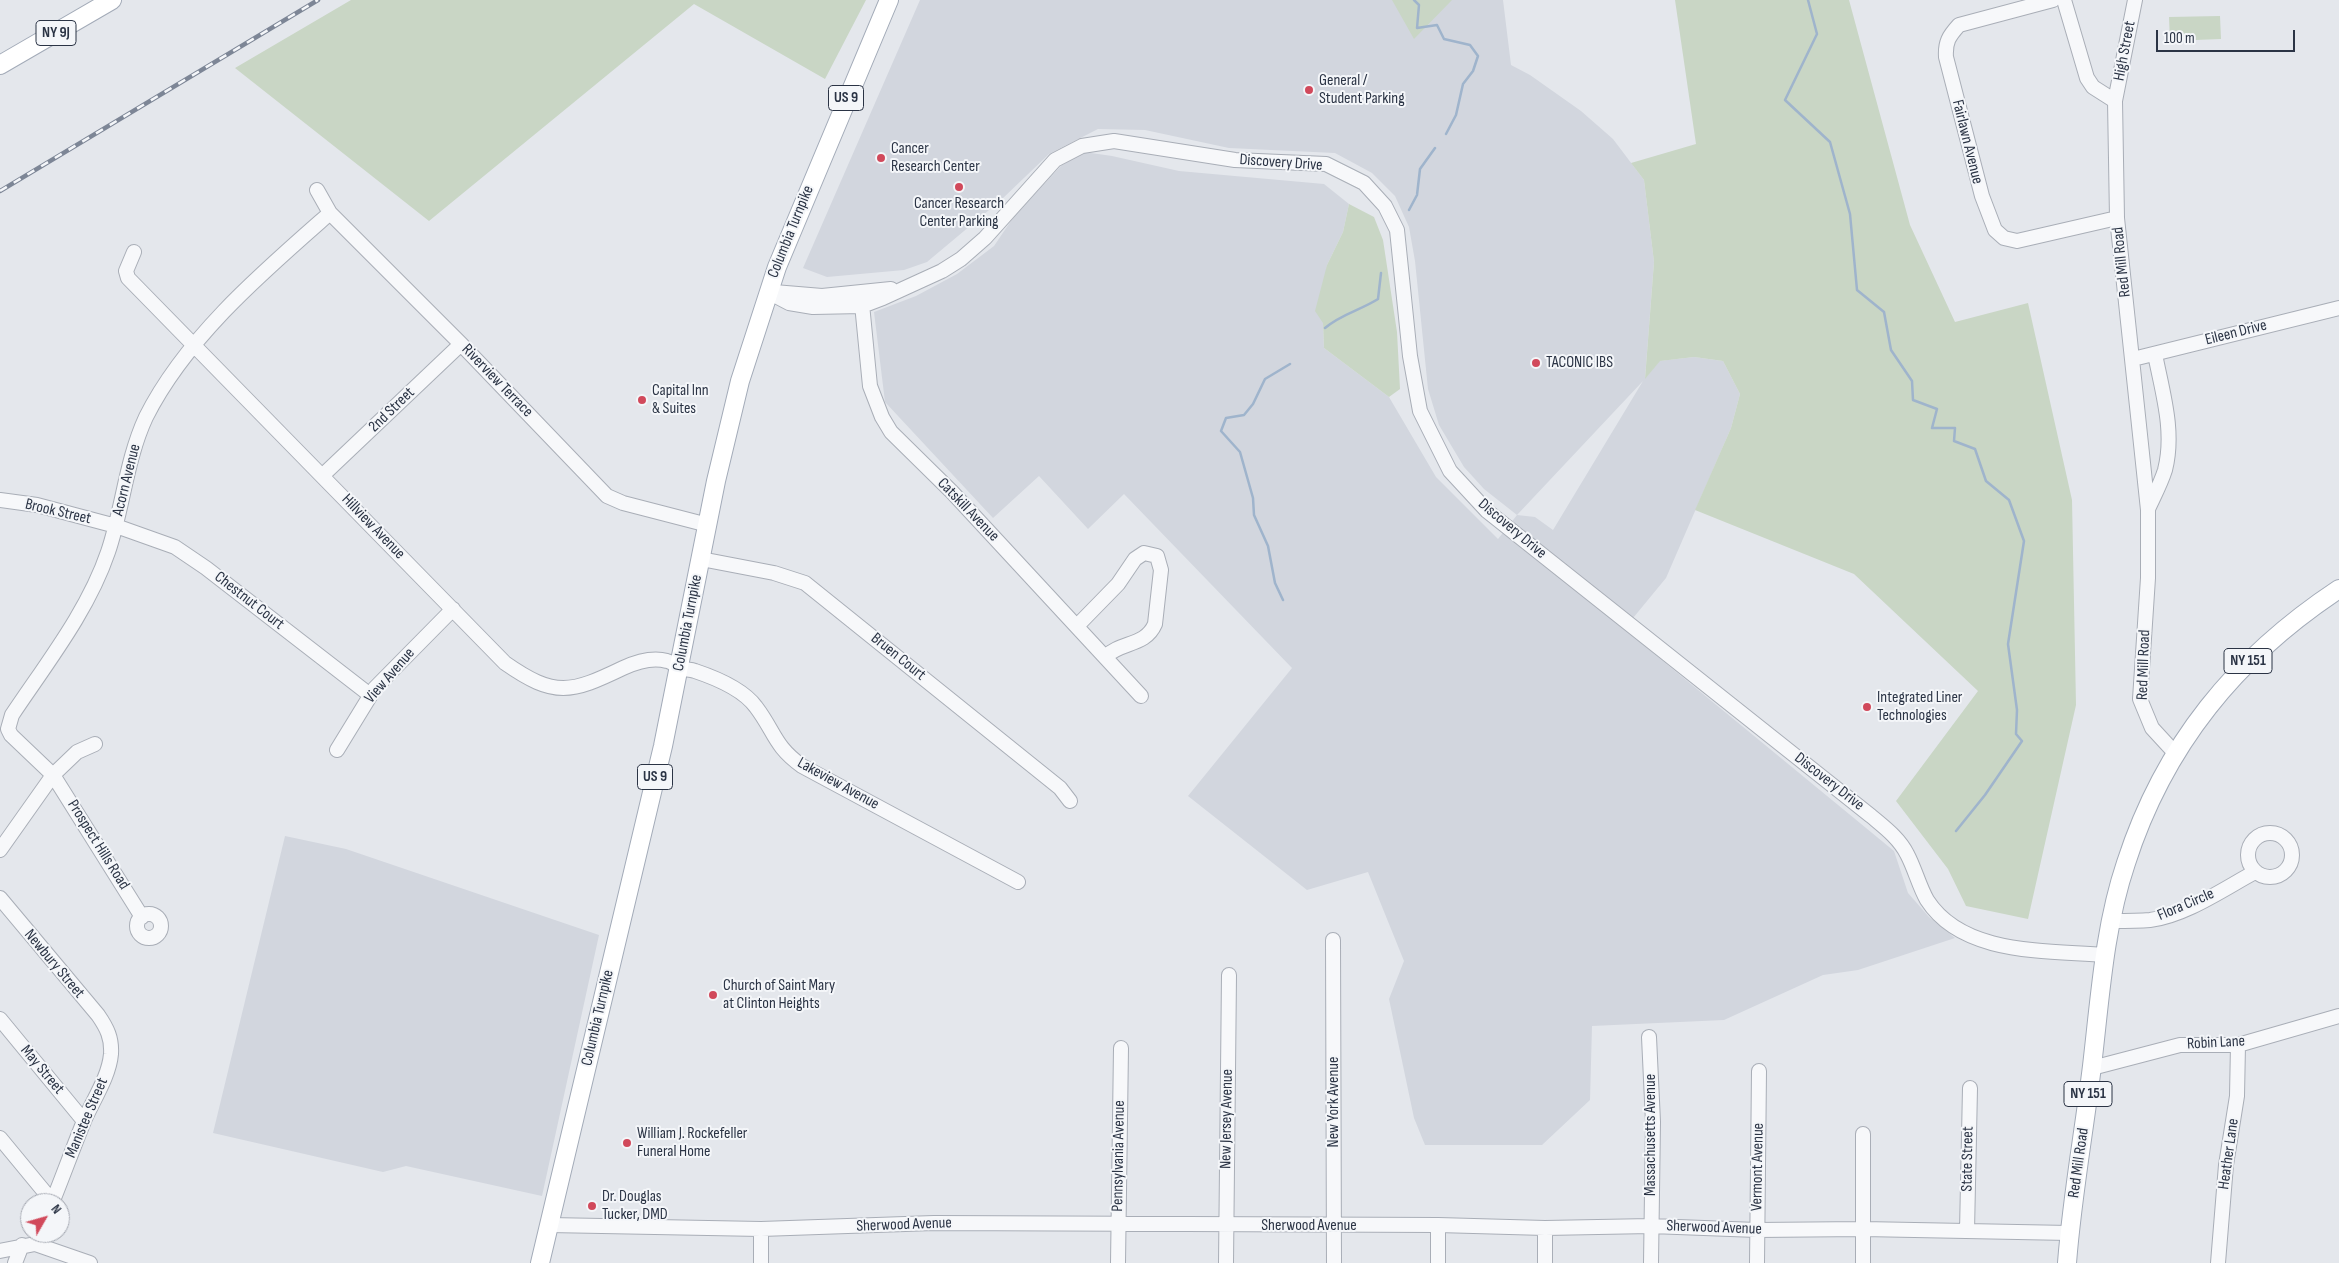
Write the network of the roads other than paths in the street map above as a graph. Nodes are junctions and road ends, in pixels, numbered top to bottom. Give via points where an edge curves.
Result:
1 (112, 0) edge
2 (889, 0) edge
3 (2053, 0) edge
4 (2064, 0) edge
5 (2135, 0) edge
6 (0, 65) edge
7 (2115, 101) junction
8 (317, 190) dead end
9 (330, 213) junction
10 (2117, 218) junction
11 (134, 252) dead end
12 (768, 292) junction
13 (861, 300) junction
14 (2339, 308) edge
15 (194, 344) junction
16 (461, 344) junction
17 (2155, 354) junction
18 (2133, 359) junction
19 (323, 475) junction
20 (0, 500) edge
21 (2148, 510) junction
22 (708, 524) junction
23 (116, 526) junction
24 (701, 559) junction
25 (2339, 589) edge
26 (453, 609) junction
27 (1077, 626) junction
28 (1105, 657) junction
29 (680, 668) junction
30 (370, 696) junction
31 (1141, 696) dead end
32 (95, 744) dead end
33 (337, 750) dead end
34 (2176, 753) junction
35 (53, 775) junction
36 (1070, 801) dead end
37 (0, 850) edge
38 (2256, 872) dead end
39 (1018, 882) dead end
40 (0, 898) edge
41 (142, 916) dead end
42 (2112, 921) junction
43 (1333, 940) dead end
44 (2106, 955) junction
45 (1229, 975) dead end
46 (2339, 1016) edge
47 (0, 1019) edge
48 (108, 1030) joint
49 (1649, 1037) dead end
50 (2238, 1045) junction
51 (1121, 1048) dead end
52 (2092, 1068) junction
53 (1759, 1071) dead end
54 (1970, 1088) dead end
55 (84, 1121) junction
56 (1864, 1134) dead end
57 (0, 1138) edge
58 (45, 1193) edge
59 (56, 1193) edge
60 (1118, 1224) junction
61 (549, 1225) junction
62 (1226, 1225) junction
63 (1438, 1225) junction
64 (1334, 1226) junction
65 (1651, 1226) junction
66 (1545, 1228) junction
67 (761, 1229) junction
68 (1863, 1229) junction
69 (1757, 1230) junction
70 (1967, 1231) junction
71 (2069, 1233) junction
72 (26, 1243) edge
73 (30, 1243) edge
74 (37, 1243) edge
75 (0, 1251) edge
76 (15, 1263) edge
77 (90, 1263) edge
78 (540, 1263) edge
79 (762, 1263) edge
80 (1118, 1263) edge
81 (1226, 1263) edge
82 (1334, 1263) edge
83 (1438, 1263) edge
84 (1545, 1263) edge
85 (1651, 1263) edge
86 (1757, 1263) edge
87 (1863, 1263) edge
88 (2067, 1263) edge
89 (2218, 1263) edge

1 - 6 main road, NY 9J
2 - 12 main road, Columbia Turnpike / US 9
3 - 10 street, Fairlawn Avenue via 1959,25 1946,44 1946,57 1982,196 1995,230 2004,238 2017,241
4 - 7 street via 2088,78
5 - 7 street, High Street
7 - 10 street, Red Mill Road
8 - 9 street, Riverview Terrace
9 - 15 street, Acorn Avenue via 262,274
9 - 16 street, Riverview Terrace
10 - 18 street, Red Mill Road
11 - 15 street, Hillview Avenue via 126,271 128,278
12 - 13 street, Discovery Drive via 789,303 813,307
12 - 22 main road, Columbia Turnpike / US 9 via 733,406
13 - 27 street, Catskill Avenue via 870,386 878,410 892,432
13 - 44 street, Discovery Drive via 910,285 960,259 996,227 1055,160 1082,146 1114,141 1235,160 1326,164 1364,183 1385,206 1397,230 1410,356 1420,411 1450,471 1487,511 1897,839 1927,899 1953,926 1969,936 1998,946
14 - 17 street, Eileen Drive
15 - 19 street, Hillview Avenue
15 - 23 street, Acorn Avenue via 146,417 134,447
16 - 19 street, 2nd Street
16 - 22 street, Riverview Terrace via 607,496
17 - 18 street, Eileen Drive
17 - 21 street via 2169,440 2164,474
18 - 21 street, Red Mill Road
19 - 26 street, Hillview Avenue
20 - 23 street, Brook Street via 37,505
21 - 34 street, Red Mill Road via 2148,578 2140,699 2152,728
22 - 24 main road, Columbia Turnpike / US 9
23 - 30 street, Chestnut Court via 175,547
23 - 35 street, Acorn Avenue via 96,582 12,715 8,729
24 - 29 main road, Columbia Turnpike / US 9
24 - 36 street, Bruen Court via 774,573 805,583 1060,788
25 - 34 main road, NY 151 via 2273,637 2245,663 2200,716
26 - 29 street, Hillview Avenue via 505,663 532,681 548,687 575,688 642,661 661,659
26 - 30 street, View Avenue via 383,678
27 - 28 street, Catskill Avenue
27 - 28 street via 1118,584 1135,559 1144,553 1156,556 1161,570 1152,631 1139,642 1109,652
28 - 31 street, Catskill Avenue
29 - 39 street, Lakeview Avenue via 694,670 746,695 780,748 802,766
29 - 61 main road, Columbia Turnpike / US 9
30 - 33 street, View Avenue
32 - 35 street via 77,752
34 - 42 main road, Red Mill Road / NY 151 via 2147,807 2125,864
35 - 37 street
35 - 41 street, Prospect Hills Road
38 - 42 street, Flora Circle via 2167,916 2151,920
40 - 48 street, Newbury Street
42 - 44 main road, Red Mill Road / NY 151
43 - 64 street, New York Avenue
44 - 52 main road, Red Mill Road / NY 151
45 - 62 street, New Jersey Avenue
46 - 50 street, Robin Lane
47 - 55 street, May Street
48 - 55 street, Manistee Street via 111,1055
49 - 65 street, Massachusetts Avenue via 1653,1122
50 - 52 street, Robin Lane via 2180,1045
50 - 89 street, Heather Lane via 2237,1096 2226,1165
51 - 60 street, Pennsylvania Avenue
52 - 71 main road, Red Mill Road / NY 151
53 - 69 street, Vermont Avenue
54 - 70 street, State Street
55 - 59 street, Manistee Street
56 - 68 street
57 - 58 street
60 - 62 street, Sherwood Avenue
60 - 67 street, Sherwood Avenue via 934,1223
60 - 80 street, Pennsylvania Avenue
61 - 67 street, Sherwood Avenue
61 - 78 main road, Columbia Turnpike / US 9
62 - 64 street, Sherwood Avenue
62 - 81 street, New Jersey Avenue
63 - 64 street, Sherwood Avenue
63 - 66 street, Sherwood Avenue
63 - 83 street
64 - 82 street, New York Avenue
65 - 66 street, Sherwood Avenue
65 - 69 street, Sherwood Avenue
65 - 85 street, Massachusetts Avenue
66 - 84 street
67 - 79 street
68 - 69 street, Sherwood Avenue
68 - 70 street, Sherwood Avenue
68 - 87 street
69 - 86 street, Vermont Avenue
70 - 71 street, Sherwood Avenue
71 - 88 main road, Red Mill Road / NY 151
72 - 75 street
73 - 76 street
74 - 77 street

